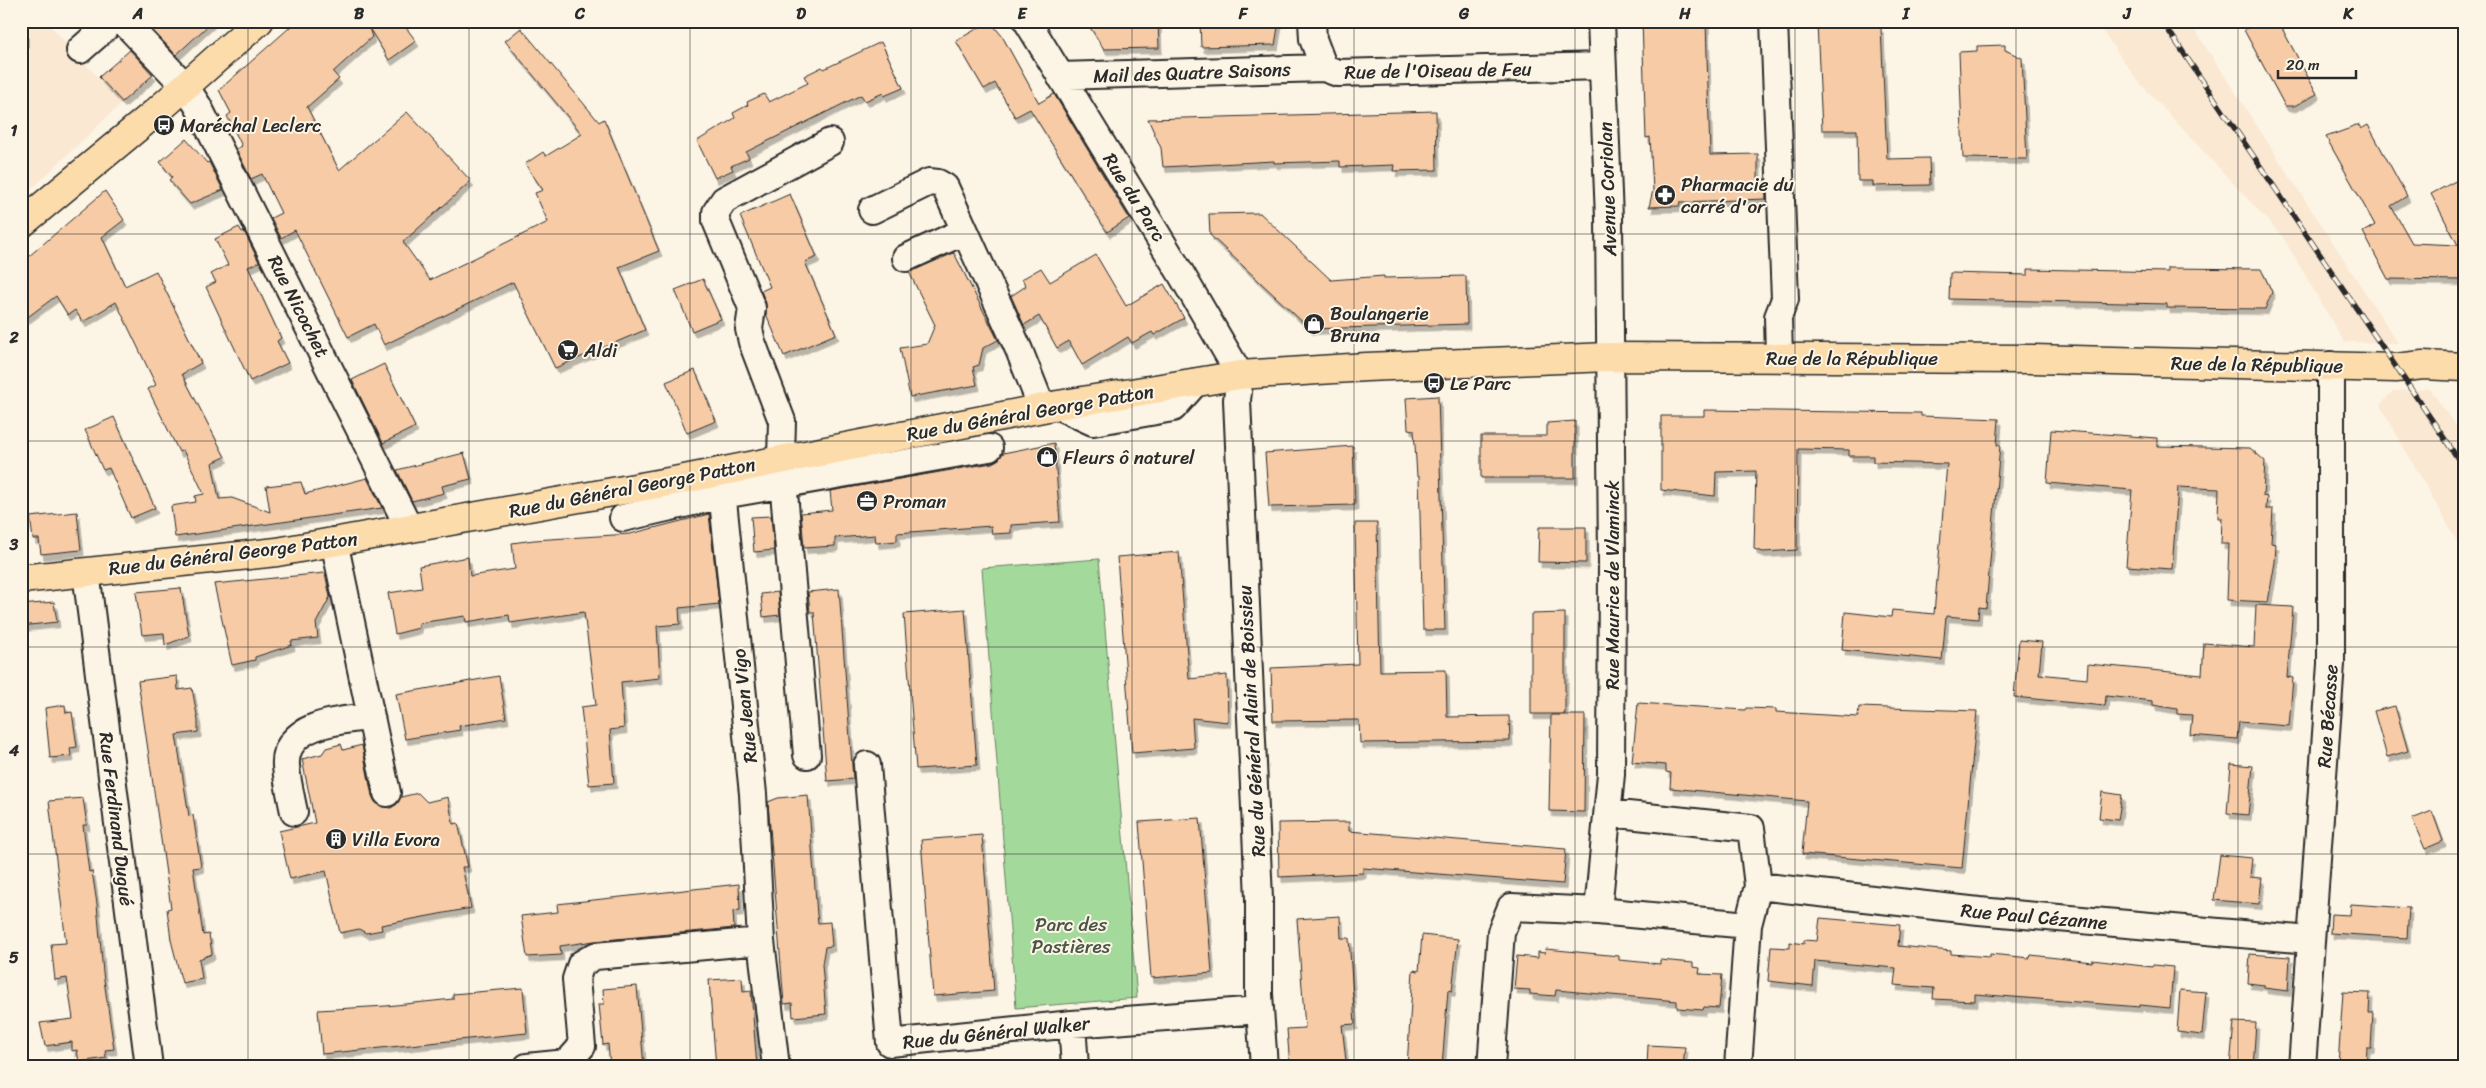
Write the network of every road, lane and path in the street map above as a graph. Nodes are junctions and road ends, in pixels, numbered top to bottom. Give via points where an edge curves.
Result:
1 (113, 21) edge
2 (123, 21) edge
3 (259, 21) edge
4 (1027, 21) edge
5 (1312, 21) edge
6 (1601, 21) edge
7 (1774, 21) edge
8 (80, 50) dead end
9 (1602, 66) junction
10 (1324, 68) junction
11 (1060, 76) junction
12 (185, 86) junction
13 (830, 142) dead end
14 (872, 210) dead end
15 (21, 224) edge
16 (965, 231) junction
17 (906, 258) dead end
18 (1609, 357) junction
19 (1779, 357) junction
20 (2331, 365) junction
21 (2465, 366) edge
22 (1240, 375) junction
23 (1049, 406) junction
24 (988, 448) dead end
25 (781, 458) junction
26 (722, 483) junction
27 (783, 485) junction
28 (623, 518) dead end
29 (409, 528) junction
30 (334, 541) junction
31 (86, 572) junction
32 (21, 580) edge
33 (371, 717) junction
34 (807, 755) dead end
35 (867, 765) dead end
36 (387, 794) dead end
37 (294, 812) dead end
38 (1606, 825) junction
39 (1758, 886) junction
40 (1598, 911) junction
41 (1748, 925) junction
42 (2310, 940) junction
43 (761, 941) junction
44 (1260, 1010) junction
45 (1072, 1024) junction
46 (149, 1067) edge
47 (527, 1067) edge
48 (776, 1067) edge
49 (1076, 1067) edge
50 (1264, 1067) edge
51 (1491, 1067) edge
52 (1738, 1067) edge
53 (2302, 1067) edge

1 - 8 street
2 - 12 street, Rue Nicochet
3 - 12 main road
4 - 11 street, Rue du Parc
5 - 10 street, Rue de l'Oiseau de Feu via 1313,39
6 - 9 street, Avenue Coriolan
7 - 19 street via 1785,299 1778,318
9 - 10 street, Rue de l'Oiseau de Feu via 1338,73
9 - 18 street, Avenue Coriolan via 1609,218
10 - 11 street, Mail des Quatre Saisons
11 - 22 street, Rue du Parc
12 - 15 main road
12 - 29 street, Rue Nicochet
13 - 25 street via 724,200 716,212 716,222 752,308 749,329 752,342 782,421
14 - 16 street via 929,182 938,183 944,187
16 - 17 street
16 - 23 street via 1019,350
18 - 19 main road, Rue de la République
18 - 22 main road, Rue de la République
18 - 38 street, Rue Maurice de Vlaminck via 1612,378 1611,764
19 - 20 main road, Rue de la République
20 - 21 main road, Rue de la République via 2396,368
20 - 42 street, Rue Bécasse via 2331,664
22 - 23 main road, Rue du Général George Patton
22 - 44 street, Rue du Général Alain de Boissieu via 1237,400 1259,899
23 - 25 main road, Rue du Général George Patton
24 - 27 street
25 - 26 main road, Rue du Général George Patton
25 - 27 street
26 - 27 street
26 - 28 street
26 - 29 main road, Rue du Général George Patton
26 - 43 street, Rue Jean Vigo via 752,794
27 - 34 street
29 - 30 main road, Rue du Général George Patton
30 - 31 main road, Rue du Général George Patton via 277,552
30 - 33 street
31 - 32 main road, Rue du Général George Patton
31 - 46 street, Rue Ferdinand Dugué
33 - 36 street
33 - 37 street via 312,727 292,745 286,764
35 - 45 street, Rue du Général Walker via 890,1042
38 - 39 street via 1751,828
38 - 40 street, Rue Maurice de Vlaminck
39 - 41 street
39 - 42 street, Rue Paul Cézanne via 1979,911
40 - 41 street
40 - 51 street via 1511,907 1501,932
41 - 52 street
42 - 53 street, Rue Bécasse
43 - 47 street via 595,956 581,964 576,979 582,1046 567,1062
43 - 48 street, Rue Jean Vigo
44 - 45 street, Rue du Général Walker
44 - 50 street, Rue du Général Alain de Boissieu
45 - 49 street

